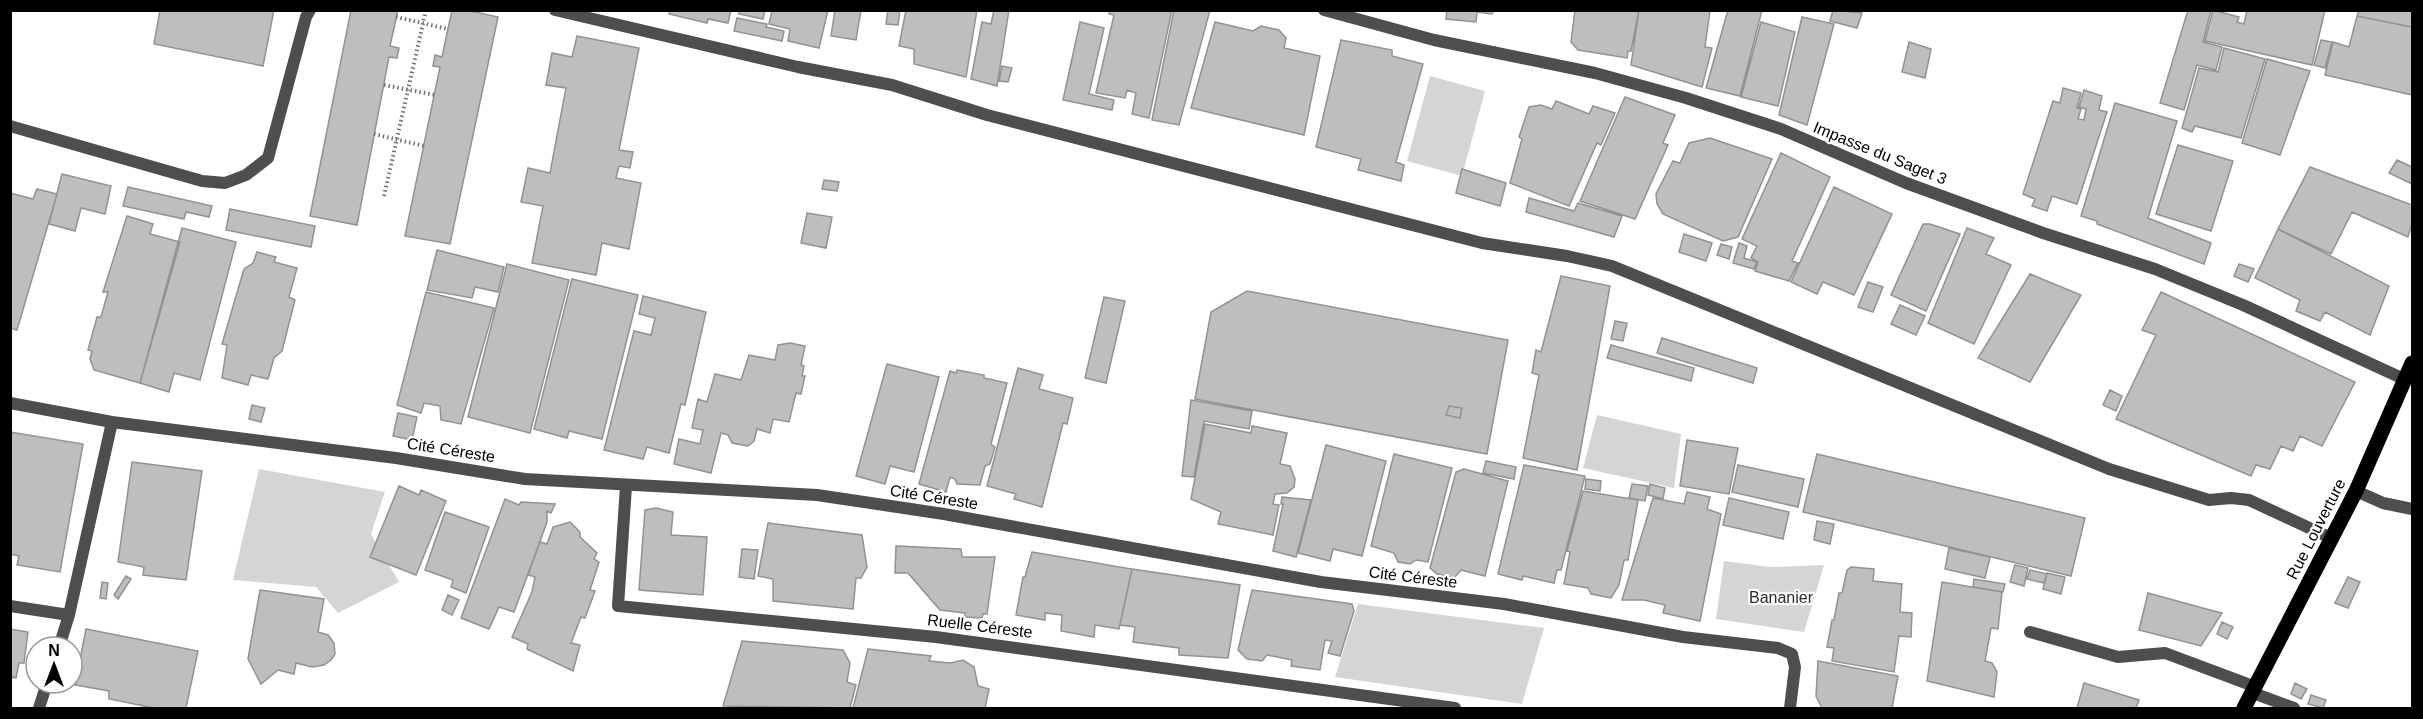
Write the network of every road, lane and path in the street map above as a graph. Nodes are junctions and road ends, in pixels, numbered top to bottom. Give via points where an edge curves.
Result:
1 (310, 10) edge
2 (426, 10) edge
3 (555, 10) edge
4 (1324, 10) edge
5 (396, 17) dead end
6 (423, 24) junction
7 (448, 30) dead end
8 (384, 85) dead end
9 (408, 90) junction
10 (435, 95) dead end
11 (10, 126) edge
12 (374, 134) dead end
13 (397, 140) junction
14 (424, 146) dead end
15 (384, 196) dead end
16 (2412, 363) edge
17 (2406, 381) junction
18 (10, 403) edge
19 (112, 422) junction
20 (626, 486) junction
21 (2356, 491) junction
22 (2412, 509) edge
23 (2331, 538) junction
24 (10, 606) edge
25 (69, 615) junction
26 (2030, 632) dead end
27 (62, 635) edge
28 (2254, 690) junction
29 (1455, 708) edge
30 (1790, 708) edge
31 (2244, 708) edge
32 (2294, 708) edge

1 - 11 street via 268,158 246,175 225,183 202,181
2 - 6 path
3 - 23 street via 892,85 987,116 1482,243 1612,266 2109,469 2209,500 2249,500
4 - 17 street, Impasse du Saget 3 via 1434,40 1595,73 1780,129 1906,183 2155,269 2243,304
5 - 6 path
6 - 7 path
6 - 9 path
8 - 9 path
9 - 10 path
9 - 13 path
12 - 13 path
13 - 14 path
13 - 15 path
16 - 17 main road, Rue Louverture
17 - 21 main road, Rue Louverture
18 - 19 street, Cité Céreste
19 - 20 street, Cité Céreste via 396,458 525,479
19 - 25 street
20 - 29 street, Ruelle Céreste via 618,606 936,637
20 - 30 street, Cité Céreste via 817,495 1321,582 1504,604 1683,637 1778,648 1792,654 1796,667
21 - 22 street via 2383,503
21 - 23 main road, Rue Louverture
23 - 28 main road, Rue Louverture
24 - 25 street
25 - 27 street
26 - 28 street via 2118,657 2164,653
28 - 31 main road, Rue Louverture
28 - 32 street

